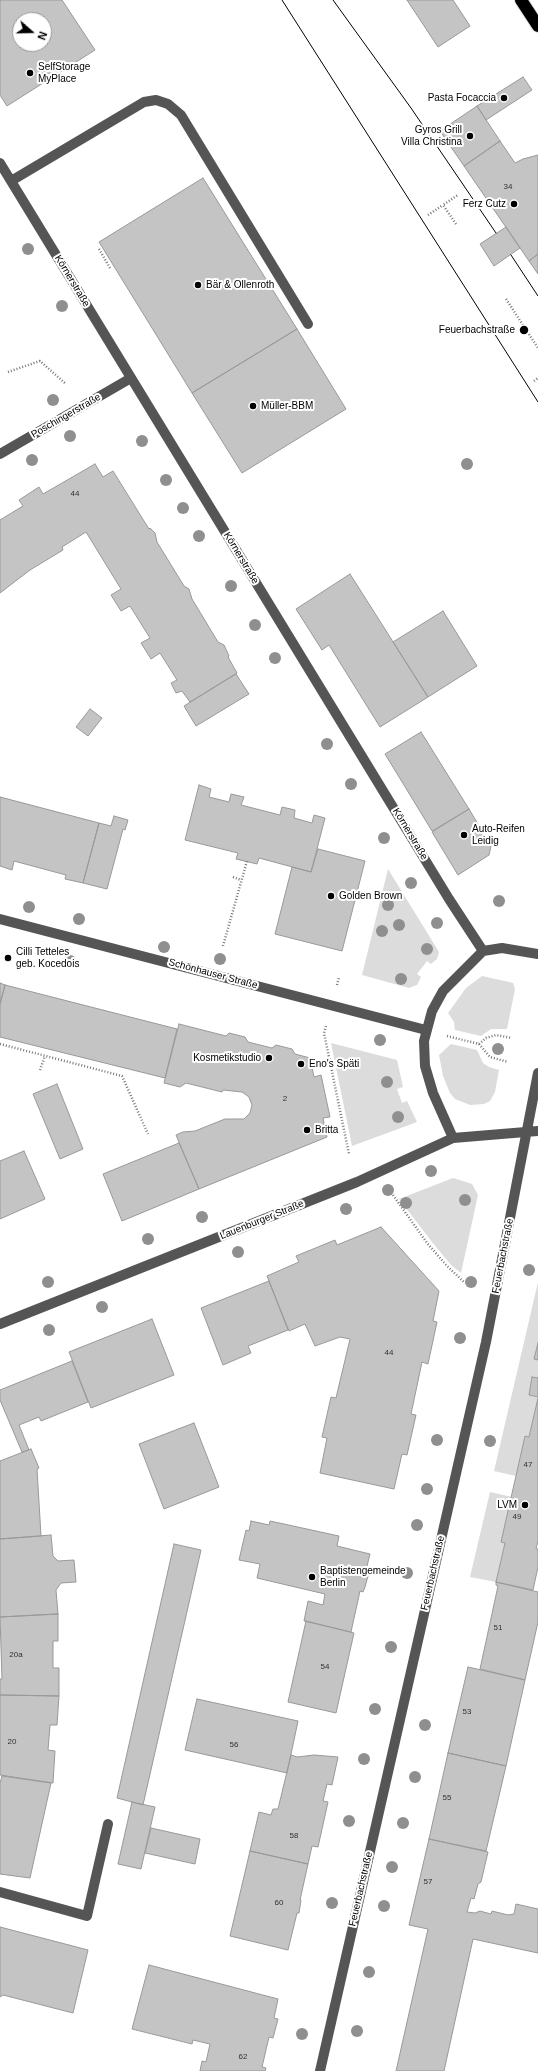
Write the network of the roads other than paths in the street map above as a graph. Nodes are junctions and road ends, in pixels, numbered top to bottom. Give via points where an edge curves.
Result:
1 (521, 0) edge
2 (538, 26) edge
3 (0, 163) edge
4 (11, 181) junction
5 (308, 324) dead end
6 (131, 378) junction
7 (0, 454) edge
8 (0, 919) edge
9 (483, 951) junction
10 (538, 954) edge
11 (426, 1030) junction
12 (538, 1073) edge
13 (527, 1131) junction
14 (538, 1131) edge
15 (453, 1138) junction
16 (0, 1324) edge
17 (108, 1824) dead end
18 (0, 1892) edge
19 (320, 2071) edge

1 - 2 highway
3 - 4 street, Körnerstraße
4 - 5 street via 144,102 156,100 168,104 181,115
4 - 6 street, Körnerstraße
6 - 7 street, Poschingerstraße
6 - 9 street, Körnerstraße
8 - 11 street, Schönhauser Straße
9 - 10 street via 502,948
9 - 11 street via 443,991 432,1011
11 - 15 street via 424,1051 428,1080
12 - 13 street, Feuerbachstraße
13 - 14 street
13 - 15 street, Lauenburger Straße
13 - 19 street, Feuerbachstraße via 486,1342
15 - 16 street, Lauenburger Straße via 357,1182
17 - 18 street via 87,1916

